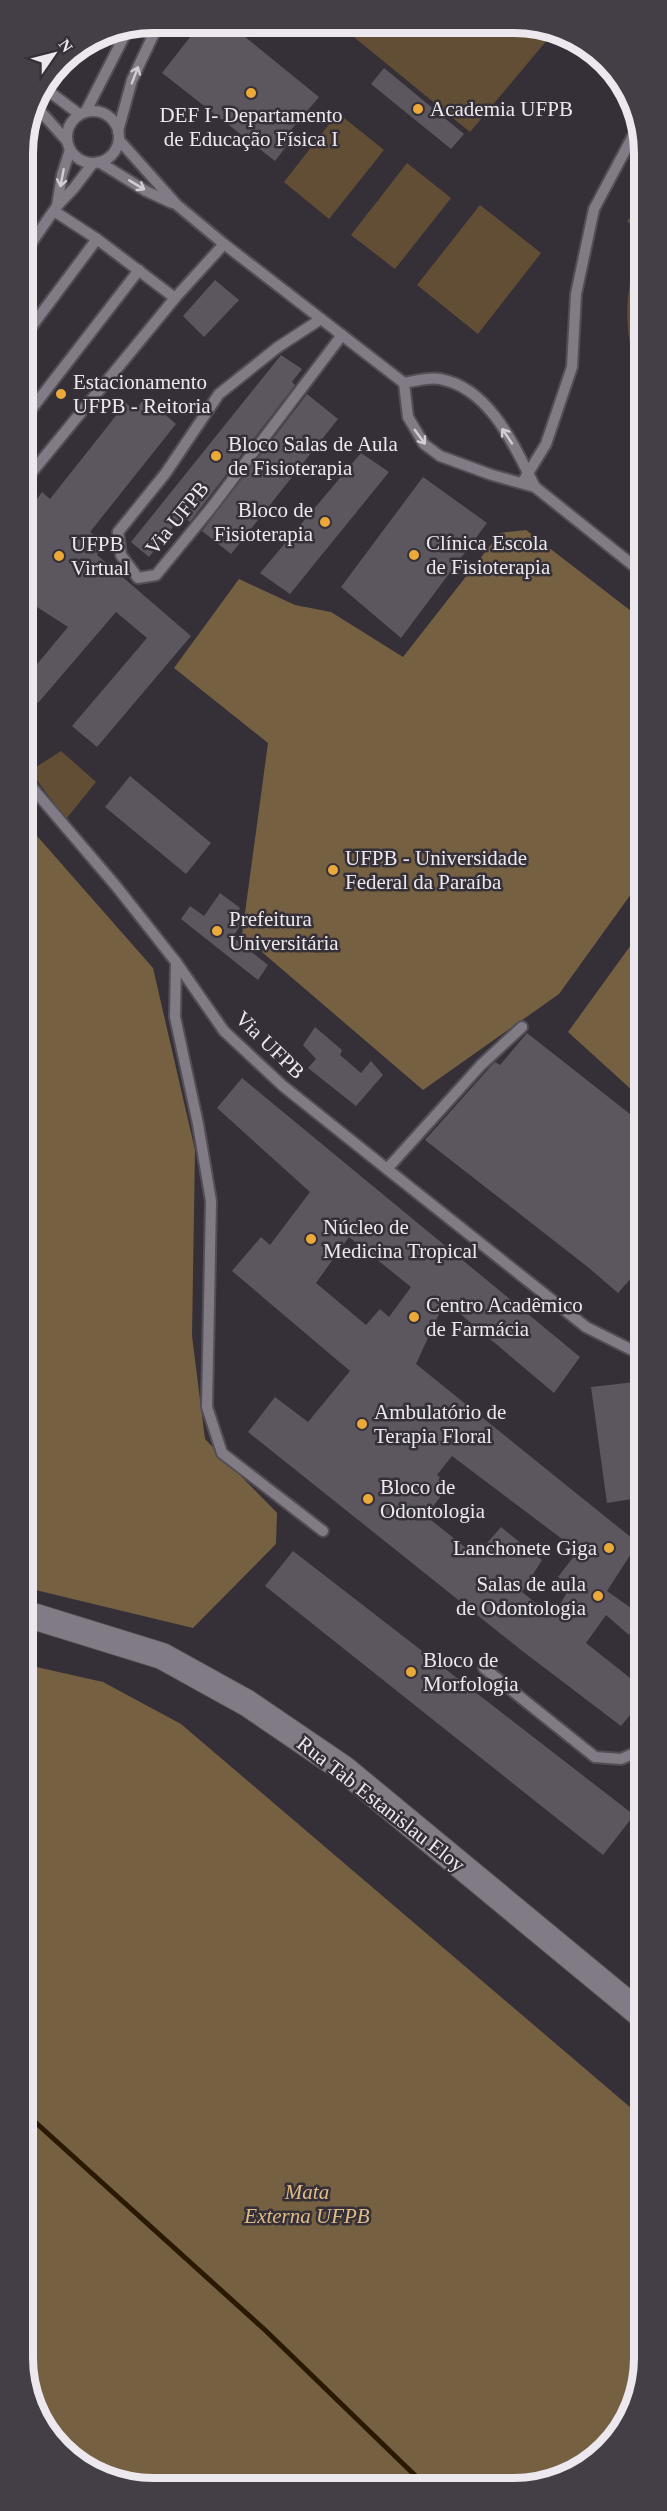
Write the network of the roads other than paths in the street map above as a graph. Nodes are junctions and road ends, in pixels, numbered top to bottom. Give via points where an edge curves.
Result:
1 (154, 33) edge
2 (124, 37) edge
3 (50, 91) edge
4 (40, 112) edge
5 (83, 113) junction
6 (119, 136) junction
7 (633, 136) edge
8 (69, 146) junction
9 (96, 162) junction
10 (177, 205) junction
11 (55, 209) junction
12 (33, 239) edge
13 (97, 239) junction
14 (224, 244) junction
15 (139, 270) junction
16 (175, 298) junction
17 (321, 318) junction
18 (33, 325) edge
19 (342, 335) junction
20 (404, 383) junction
21 (33, 407) edge
22 (33, 468) edge
23 (525, 478) junction
24 (634, 566) edge
25 (33, 789) edge
26 (176, 962) junction
27 (522, 1028) dead end
28 (387, 1169) junction
29 (634, 1351) edge
30 (323, 1531) dead end
31 (33, 1616) edge
32 (484, 1668) dead end
33 (634, 1753) edge
34 (634, 2008) edge

6 -> 1 lane via 132,80
2 - 5 lane
3 - 5 lane
4 - 8 lane
5 - 6 lane via 103,112 110,117
5 - 8 lane via 71,121 67,131
6 - 9 lane via 116,150 109,158
6 - 10 lane
7 - 23 lane via 594,209 576,294 572,367 546,444
8 - 9 lane via 84,161
8 -> 11 lane
9 -> 10 lane
9 - 11 lane
10 - 14 lane
11 - 12 lane
11 - 13 lane
13 - 15 lane
13 - 18 lane
14 - 16 lane
14 - 17 lane
15 - 16 lane
15 - 21 lane
16 - 22 lane
17 - 19 lane
17 - 19 lane, Via UFPB via 219,394 165,474 118,531 121,555 138,578 156,575
19 - 20 lane
23 -> 20 lane via 516,449 480,399 461,386 439,379
20 -> 23 lane via 408,417 424,444 440,456 492,475
23 - 24 lane
25 - 26 lane, Via UFPB
26 - 28 lane, Via UFPB via 224,1031 282,1086
26 - 30 lane via 175,1017 211,1201 207,1407 222,1454
27 - 28 lane via 474,1072
28 - 29 lane, Via UFPB via 586,1327
31 - 34 street, Rua Tab Estanislau Eloy via 162,1656 247,1703 344,1769
32 - 33 lane via 595,1757 621,1759

